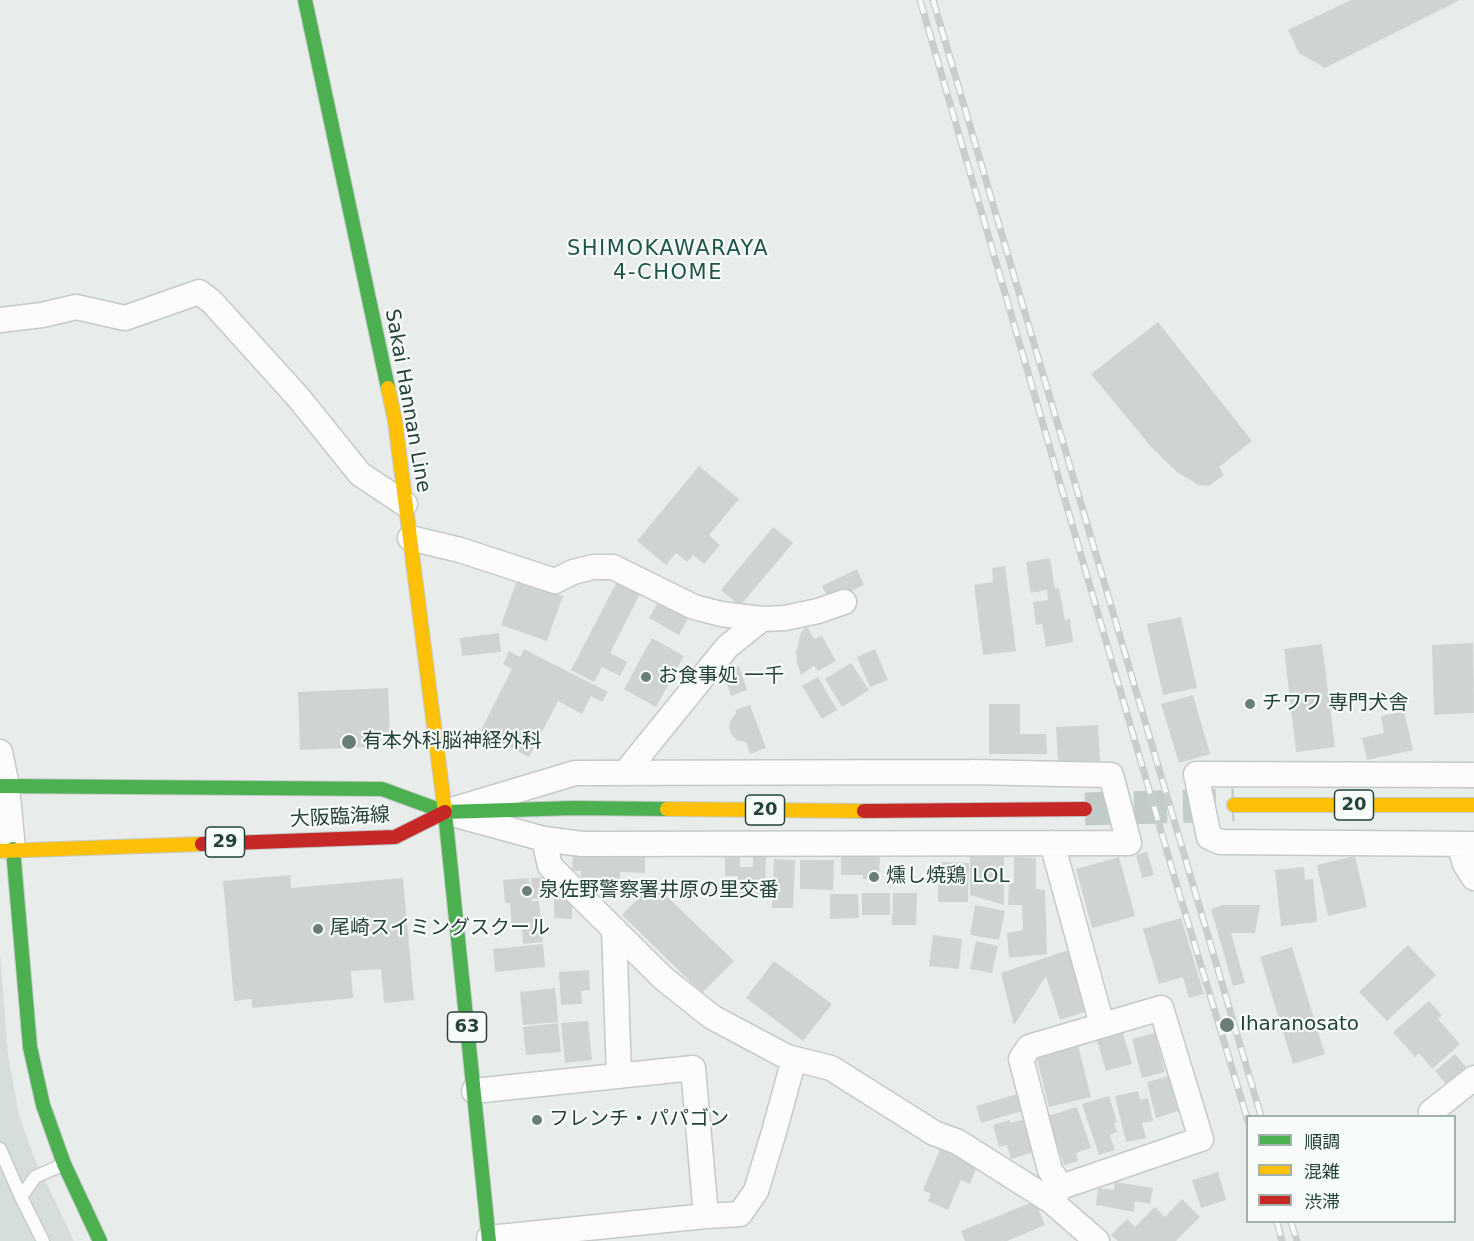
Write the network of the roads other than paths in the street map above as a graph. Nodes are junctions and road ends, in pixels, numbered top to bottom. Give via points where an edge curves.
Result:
1 (305, 0) edge
2 (0, 321) edge
3 (405, 504) junction
4 (410, 538) junction
5 (844, 602) dead end
6 (762, 619) junction
7 (0, 752) edge
8 (625, 773) junction
9 (1474, 775) edge
10 (4, 786) edge
11 (1234, 805) tunnel mouth
12 (1474, 806) edge
13 (1085, 808) tunnel mouth
14 (445, 812) junction
15 (544, 839) junction
16 (1052, 843) junction
17 (1467, 844) edge
18 (6, 850) edge
19 (1474, 878) edge
20 (614, 929) junction
21 (1102, 1025) junction
22 (794, 1059) junction
23 (619, 1076) junction
24 (1474, 1078) edge
25 (474, 1091) junction
26 (1431, 1112) dead end
27 (0, 1149) edge
28 (64, 1164) junction
29 (1056, 1194) junction
30 (21, 1197) junction
31 (706, 1216) junction
32 (489, 1240) edge
33 (43, 1241) edge
34 (100, 1241) edge
35 (1097, 1241) edge

1 - 3 main road, Sakai Hannan Line via 395,421
2 - 3 street via 76,307 125,318 199,292 298,397 360,474
3 - 4 main road, Sakai Hannan Line
4 - 6 street via 555,581 593,567 613,567 694,607
4 - 14 main road, Sakai Hannan Line
5 - 6 street via 785,618
6 - 8 street via 727,648
7 - 10 street
8 - 14 street via 575,773
8 - 16 street via 1111,775 1129,843
9 - 17 street via 1196,774 1209,837 1220,842
10 - 14 main road, 大阪臨海線 via 382,789
10 - 18 street
11 - 12 main road, 20
13 - 14 main road, 20 via 574,808
14 - 15 street
14 - 18 main road, 大阪臨海線 / 29 via 395,837
14 - 25 main road, 63
15 - 16 street via 582,844
15 - 20 street via 550,867
16 - 21 street
17 - 19 street via 1465,864
18 - 28 main road via 30,1047 43,1105
20 - 22 street via 663,978 712,1017
20 - 23 street
21 - 29 street via 1029,1047 1021,1059
21 - 29 street via 1161,1008 1201,1139
22 - 29 street via 831,1068 934,1133
22 - 31 street via 756,1191 740,1214
23 - 25 street
23 - 31 street via 693,1068
24 - 26 street
25 - 32 main road, 63
27 - 30 lane
28 - 30 lane via 34,1177
28 - 34 main road
29 - 35 street
30 - 33 lane
31 - 32 street

